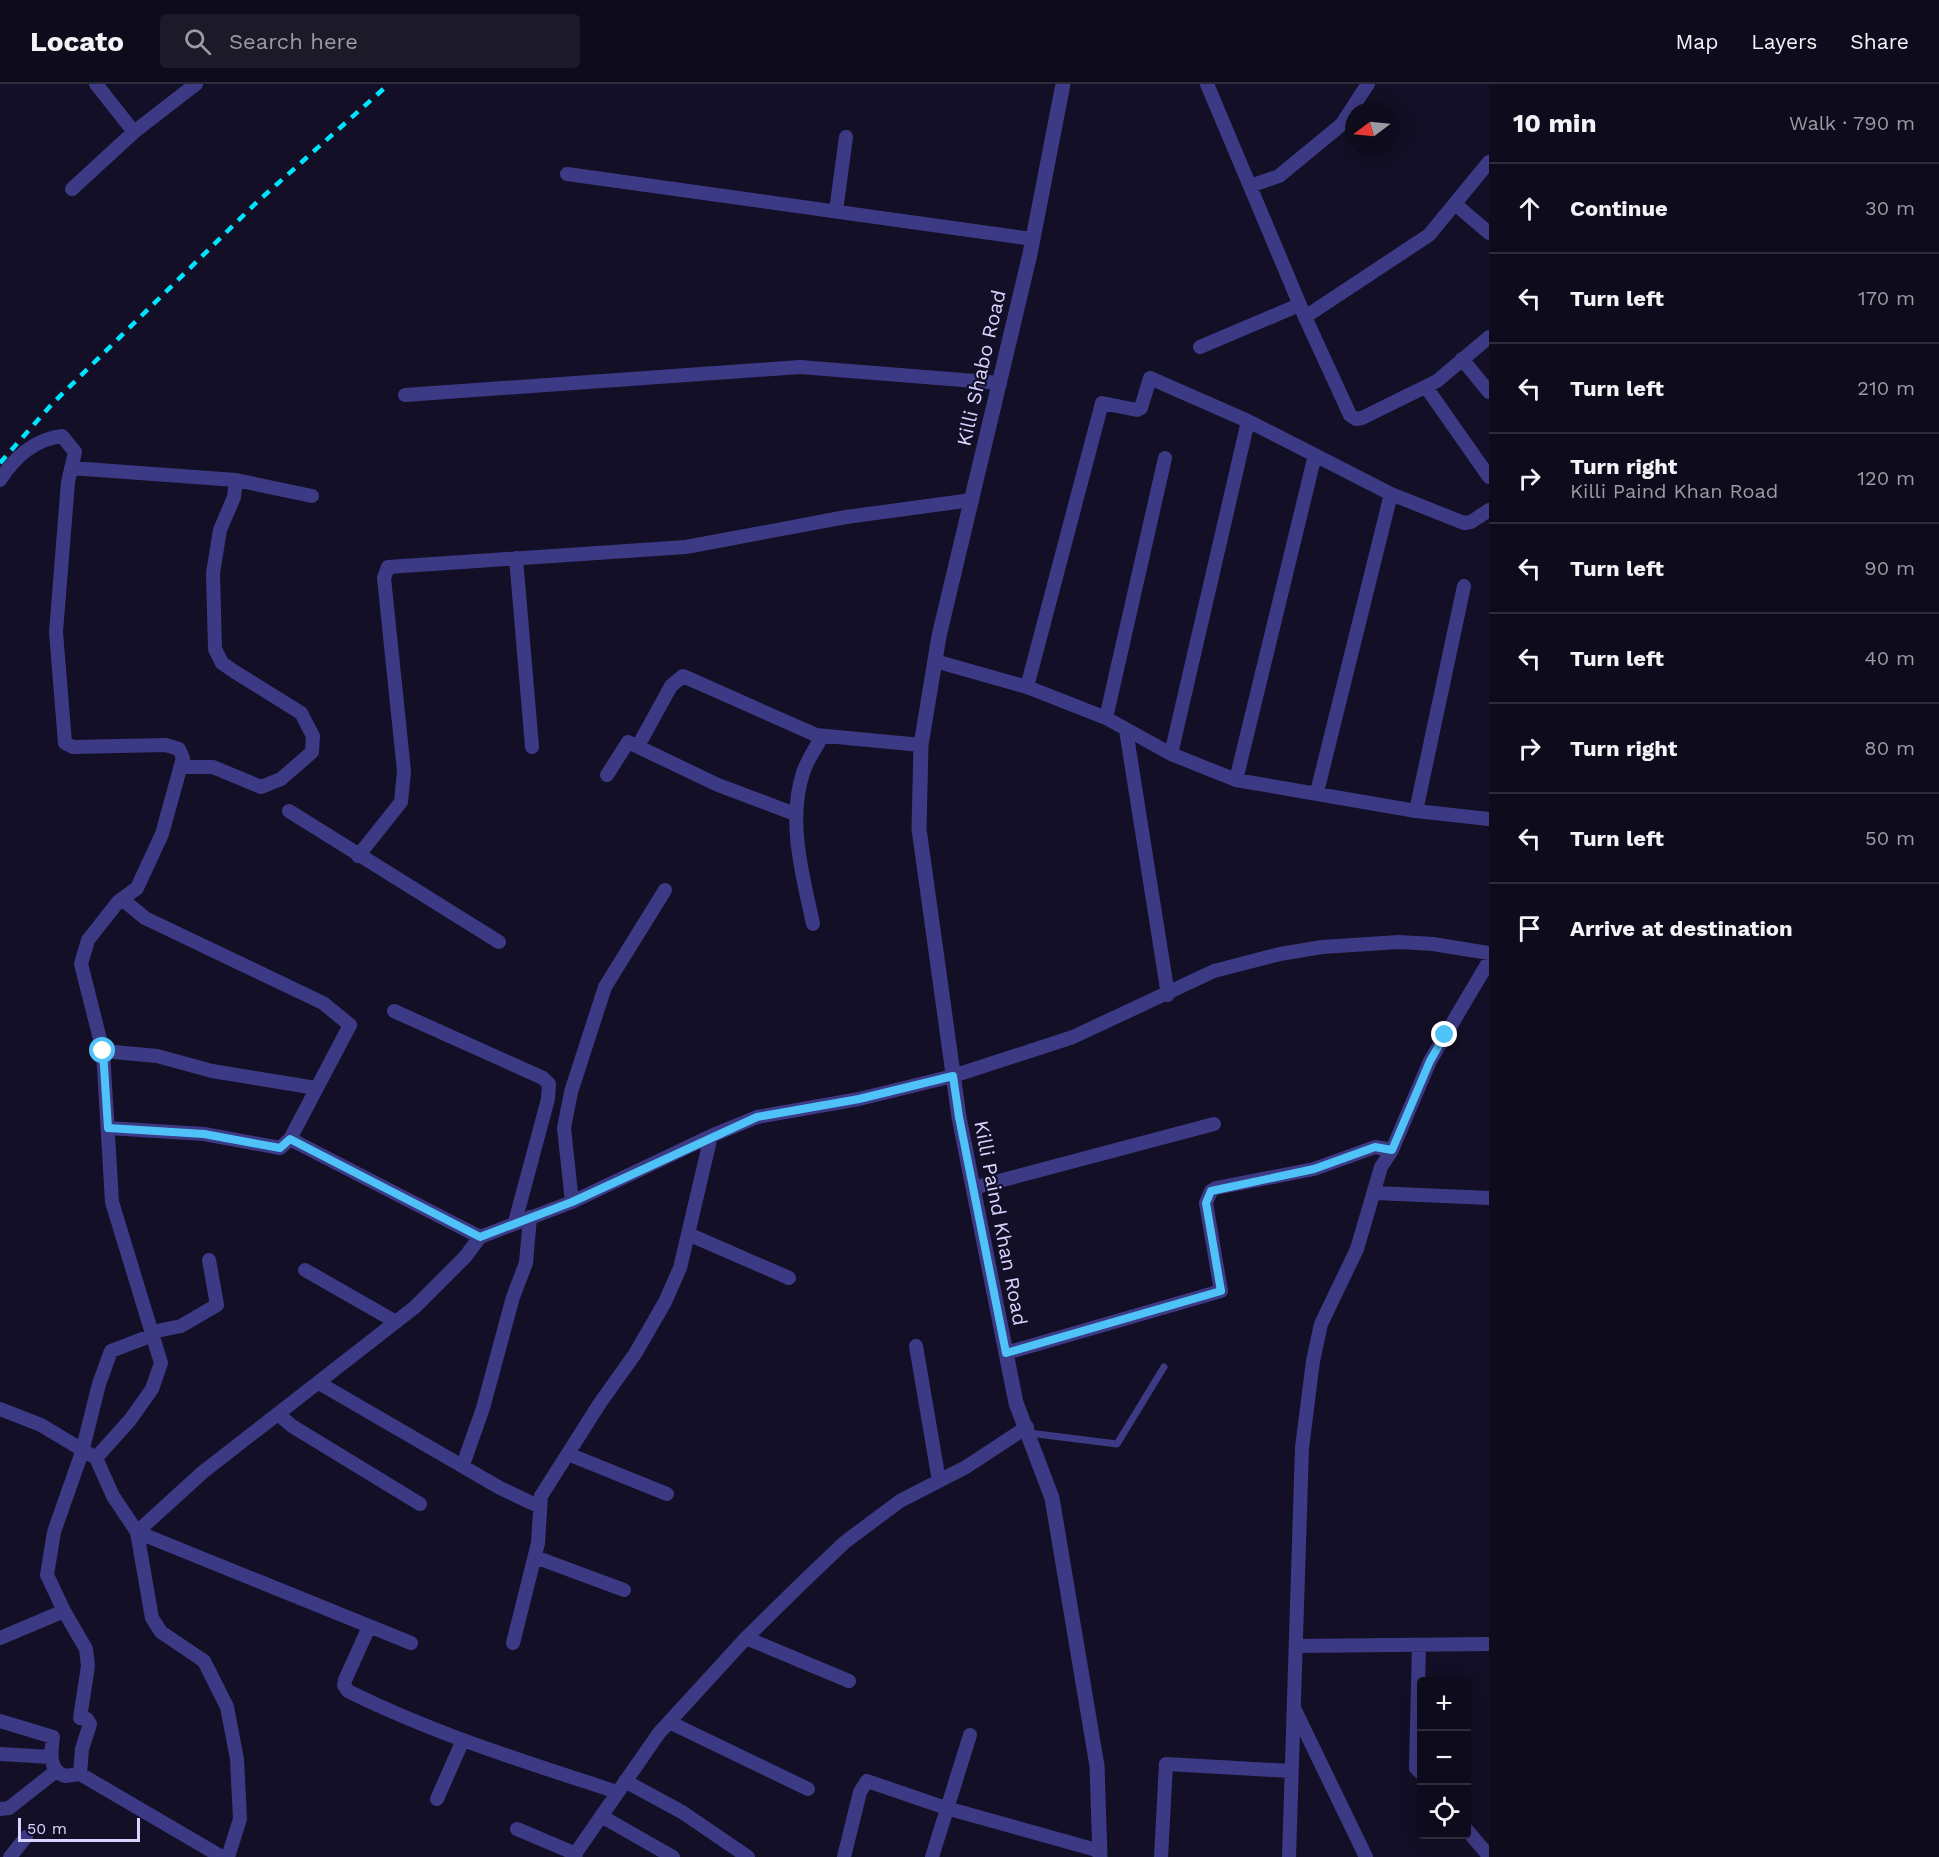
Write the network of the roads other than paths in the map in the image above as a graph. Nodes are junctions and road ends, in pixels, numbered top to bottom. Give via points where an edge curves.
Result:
1 (96, 84) edge
2 (196, 84) edge
3 (1063, 84) edge
4 (1207, 84) edge
5 (1368, 84) edge
6 (134, 132) junction
7 (846, 137) dead end
8 (1489, 162) edge
9 (567, 174) dead end
10 (1250, 186) junction
11 (72, 189) dead end
12 (1455, 204) junction
13 (836, 211) junction
14 (1489, 233) edge
15 (1032, 239) junction
16 (1302, 311) junction
17 (1489, 337) edge
18 (1200, 347) dead end
19 (1462, 359) junction
20 (1000, 383) junction
21 (1426, 387) junction
22 (1489, 392) edge
23 (405, 395) dead end
24 (1248, 421) junction
25 (1315, 455) junction
26 (1165, 458) dead end
27 (71, 468) junction
28 (1489, 477) edge
29 (0, 480) edge
30 (236, 480) junction
31 (1391, 494) junction
32 (312, 496) dead end
33 (972, 500) junction
34 (1489, 510) edge
35 (516, 558) junction
36 (1464, 586) dead end
37 (935, 661) junction
38 (1027, 687) junction
39 (1106, 718) junction
40 (1126, 730) junction
41 (822, 736) junction
42 (921, 745) junction
43 (638, 746) junction
44 (532, 747) dead end
45 (1171, 754) junction
46 (180, 767) junction
47 (607, 776) dead end
48 (1236, 780) junction
49 (1317, 792) junction
50 (289, 811) dead end
51 (1416, 811) junction
52 (795, 814) junction
53 (1489, 819) edge
54 (358, 856) junction
55 (665, 890) dead end
56 (122, 899) junction
57 (813, 924) dead end
58 (499, 942) dead end
59 (1489, 953) edge
60 (1489, 961) edge
61 (1168, 995) junction
62 (394, 1011) dead end
63 (103, 1051) junction
64 (953, 1076) junction
65 (316, 1088) junction
66 (1214, 1124) dead end
67 (108, 1128) junction
68 (711, 1136) junction
69 (290, 1139) junction
70 (1392, 1150) junction
71 (973, 1188) junction
72 (1375, 1193) junction
73 (1489, 1198) edge
74 (572, 1202) junction
75 (530, 1217) junction
76 (515, 1222) junction
77 (688, 1234) junction
78 (480, 1237) junction
79 (209, 1260) dead end
80 (305, 1270) dead end
81 (789, 1278) dead end
82 (396, 1322) junction
83 (152, 1334) junction
84 (916, 1346) dead end
85 (1006, 1353) junction
86 (1164, 1367) dead end
87 (319, 1383) junction
88 (0, 1409) edge
89 (278, 1414) junction
90 (1028, 1430) junction
91 (82, 1452) junction
92 (568, 1454) junction
93 (96, 1458) junction
94 (463, 1466) junction
95 (939, 1481) junction
96 (667, 1494) dead end
97 (420, 1504) dead end
98 (538, 1506) junction
99 (137, 1532) junction
100 (535, 1557) junction
101 (624, 1590) dead end
102 (64, 1611) junction
103 (369, 1627) junction
104 (0, 1638) edge
105 (746, 1638) junction
106 (411, 1643) dead end
107 (513, 1643) dead end
108 (1489, 1644) edge
109 (1419, 1645) junction
110 (1296, 1646) junction
111 (849, 1681) dead end
112 (1294, 1708) junction
113 (0, 1721) edge
114 (669, 1722) junction
115 (970, 1735) dead end
116 (463, 1740) junction
117 (0, 1754) edge
118 (51, 1756) junction
119 (1417, 1769) edge
120 (56, 1771) junction
121 (1291, 1771) junction
122 (80, 1774) junction
123 (621, 1786) junction
124 (808, 1789) dead end
125 (436, 1799) dead end
126 (946, 1808) junction
127 (0, 1809) edge
128 (601, 1816) junction
129 (517, 1829) dead end
130 (1471, 1834) edge
131 (26, 1837) dead end
132 (1100, 1854) edge
133 (575, 1855) edge
134 (1489, 1856) edge
135 (10, 1857) edge
136 (222, 1857) edge
137 (228, 1857) edge
138 (672, 1857) edge
139 (748, 1857) edge
140 (844, 1857) edge
141 (932, 1857) edge
142 (1161, 1857) edge
143 (1289, 1857) edge
144 (1366, 1857) edge

1 - 6 street
2 - 6 street
3 - 15 street, Killi Shabo Road
4 - 10 street
5 - 10 street via 1341,125 1279,176
6 - 11 street
7 - 13 street
8 - 12 street
9 - 13 street
10 - 16 street
12 - 14 street
12 - 16 street via 1430,236
13 - 15 street
15 - 20 street, Killi Shabo Road
16 - 18 street
16 - 21 street via 1350,415 1356,419
17 - 19 street
19 - 21 street
19 - 22 street
20 - 23 street via 800,368
20 - 33 street, Killi Shabo Road
21 - 28 street
24 - 25 street
24 - 38 street via 1150,378 1141,408 1102,403
24 - 45 street
25 - 31 street
25 - 48 street
26 - 39 street
27 - 29 street via 75,453 62,436 45,438 32,446
27 - 30 street
27 - 46 street via 56,632 65,742 73,747 166,746 179,749 183,758
30 - 32 street
30 - 46 street via 234,497 220,530 213,573 215,649 222,663 301,712 313,736 312,752 281,779 261,787 213,767
31 - 34 street via 1464,523
31 - 49 street
33 - 35 street via 846,517 686,548
33 - 37 street, Killi Shabo Road
35 - 44 street
35 - 54 street via 388,567 384,578 404,771 401,802
36 - 51 street
37 - 38 street
37 - 42 street, Killi Paind Khan Road
38 - 39 street
39 - 40 street
40 - 45 street
40 - 61 street
41 - 42 street
41 - 43 street via 683,676 671,686
41 - 52 street via 803,772
42 - 64 street, Killi Paind Khan Road via 919,829
43 - 47 street via 628,742
43 - 52 street via 718,785
45 - 48 street
46 - 56 street via 162,834 137,888
48 - 49 street
49 - 51 street
50 - 54 street
51 - 53 street
52 - 57 street
54 - 58 street
55 - 74 street via 605,987 571,1092 564,1128
56 - 63 street via 88,940 81,964
56 - 65 street via 145,918 322,1003 345,1018 350,1025
59 - 61 street via 1399,942 1322,947 1214,971
60 - 70 street via 1430,1061
61 - 64 street via 1073,1037
62 - 76 street via 549,1084
63 - 65 street via 157,1056 212,1071
63 - 67 street
64 - 68 street via 859,1099 757,1117
64 - 71 street, Killi Paind Khan Road
65 - 69 street
66 - 71 street
67 - 69 street via 204,1134 266,1148 280,1148
67 - 83 street via 112,1202
68 - 74 street
68 - 77 street
69 - 78 street
70 - 72 street via 1381,1167
70 - 85 street via 1375,1147 1314,1169 1216,1188 1206,1203 1221,1291
71 - 85 street, Killi Paind Khan Road
72 - 73 street
72 - 110 street via 1357,1249 1321,1324 1313,1361 1302,1448
74 - 75 street
75 - 76 street
75 - 94 street via 526,1263
76 - 78 street
77 - 81 street
77 - 92 street via 680,1269 664,1302 635,1354
78 - 82 street via 465,1257
79 - 83 street via 217,1305 181,1326
80 - 82 street
82 - 87 street
83 - 91 street via 111,1351
83 - 93 street via 161,1363 152,1389
84 - 95 street
85 - 90 street, Killi Paind Khan Road via 1016,1403
86 - 90 lane via 1117,1444
87 - 89 street
87 - 94 street
88 - 91 street via 41,1425
89 - 97 street
89 - 99 street via 203,1472
90 - 95 street
90 - 132 street, Killi Paind Khan Road via 1052,1498 1096,1766
91 - 93 street
91 - 102 street via 54,1532 47,1575
92 - 96 street
92 - 98 street
93 - 99 street via 113,1496
94 - 98 street
95 - 105 street via 900,1501 845,1542
98 - 100 street via 541,1523
99 - 103 street
99 - 137 street via 152,1618 161,1632 204,1661 227,1707 237,1759 240,1819
100 - 101 street
100 - 107 street
102 - 104 street
102 - 122 street via 86,1649 88,1666 80,1718 90,1724
103 - 106 street
103 - 116 street via 345,1680 348,1691 389,1712
105 - 111 street
105 - 114 street
108 - 109 street
109 - 110 street
109 - 119 street
110 - 112 street
112 - 121 street
112 - 144 street
113 - 118 street via 53,1737
114 - 123 street
114 - 124 street
115 - 126 street
116 - 123 street
116 - 125 street
117 - 118 street
118 - 120 street
120 - 122 street via 65,1776
120 - 127 street via 9,1808
121 - 142 street via 1166,1764
121 - 143 street
122 - 136 street
123 - 128 street
123 - 139 street via 682,1812
126 - 132 street
126 - 140 street via 867,1781 860,1792
126 - 141 street
128 - 133 street
128 - 138 street
129 - 133 street
130 - 134 street
131 - 135 street

